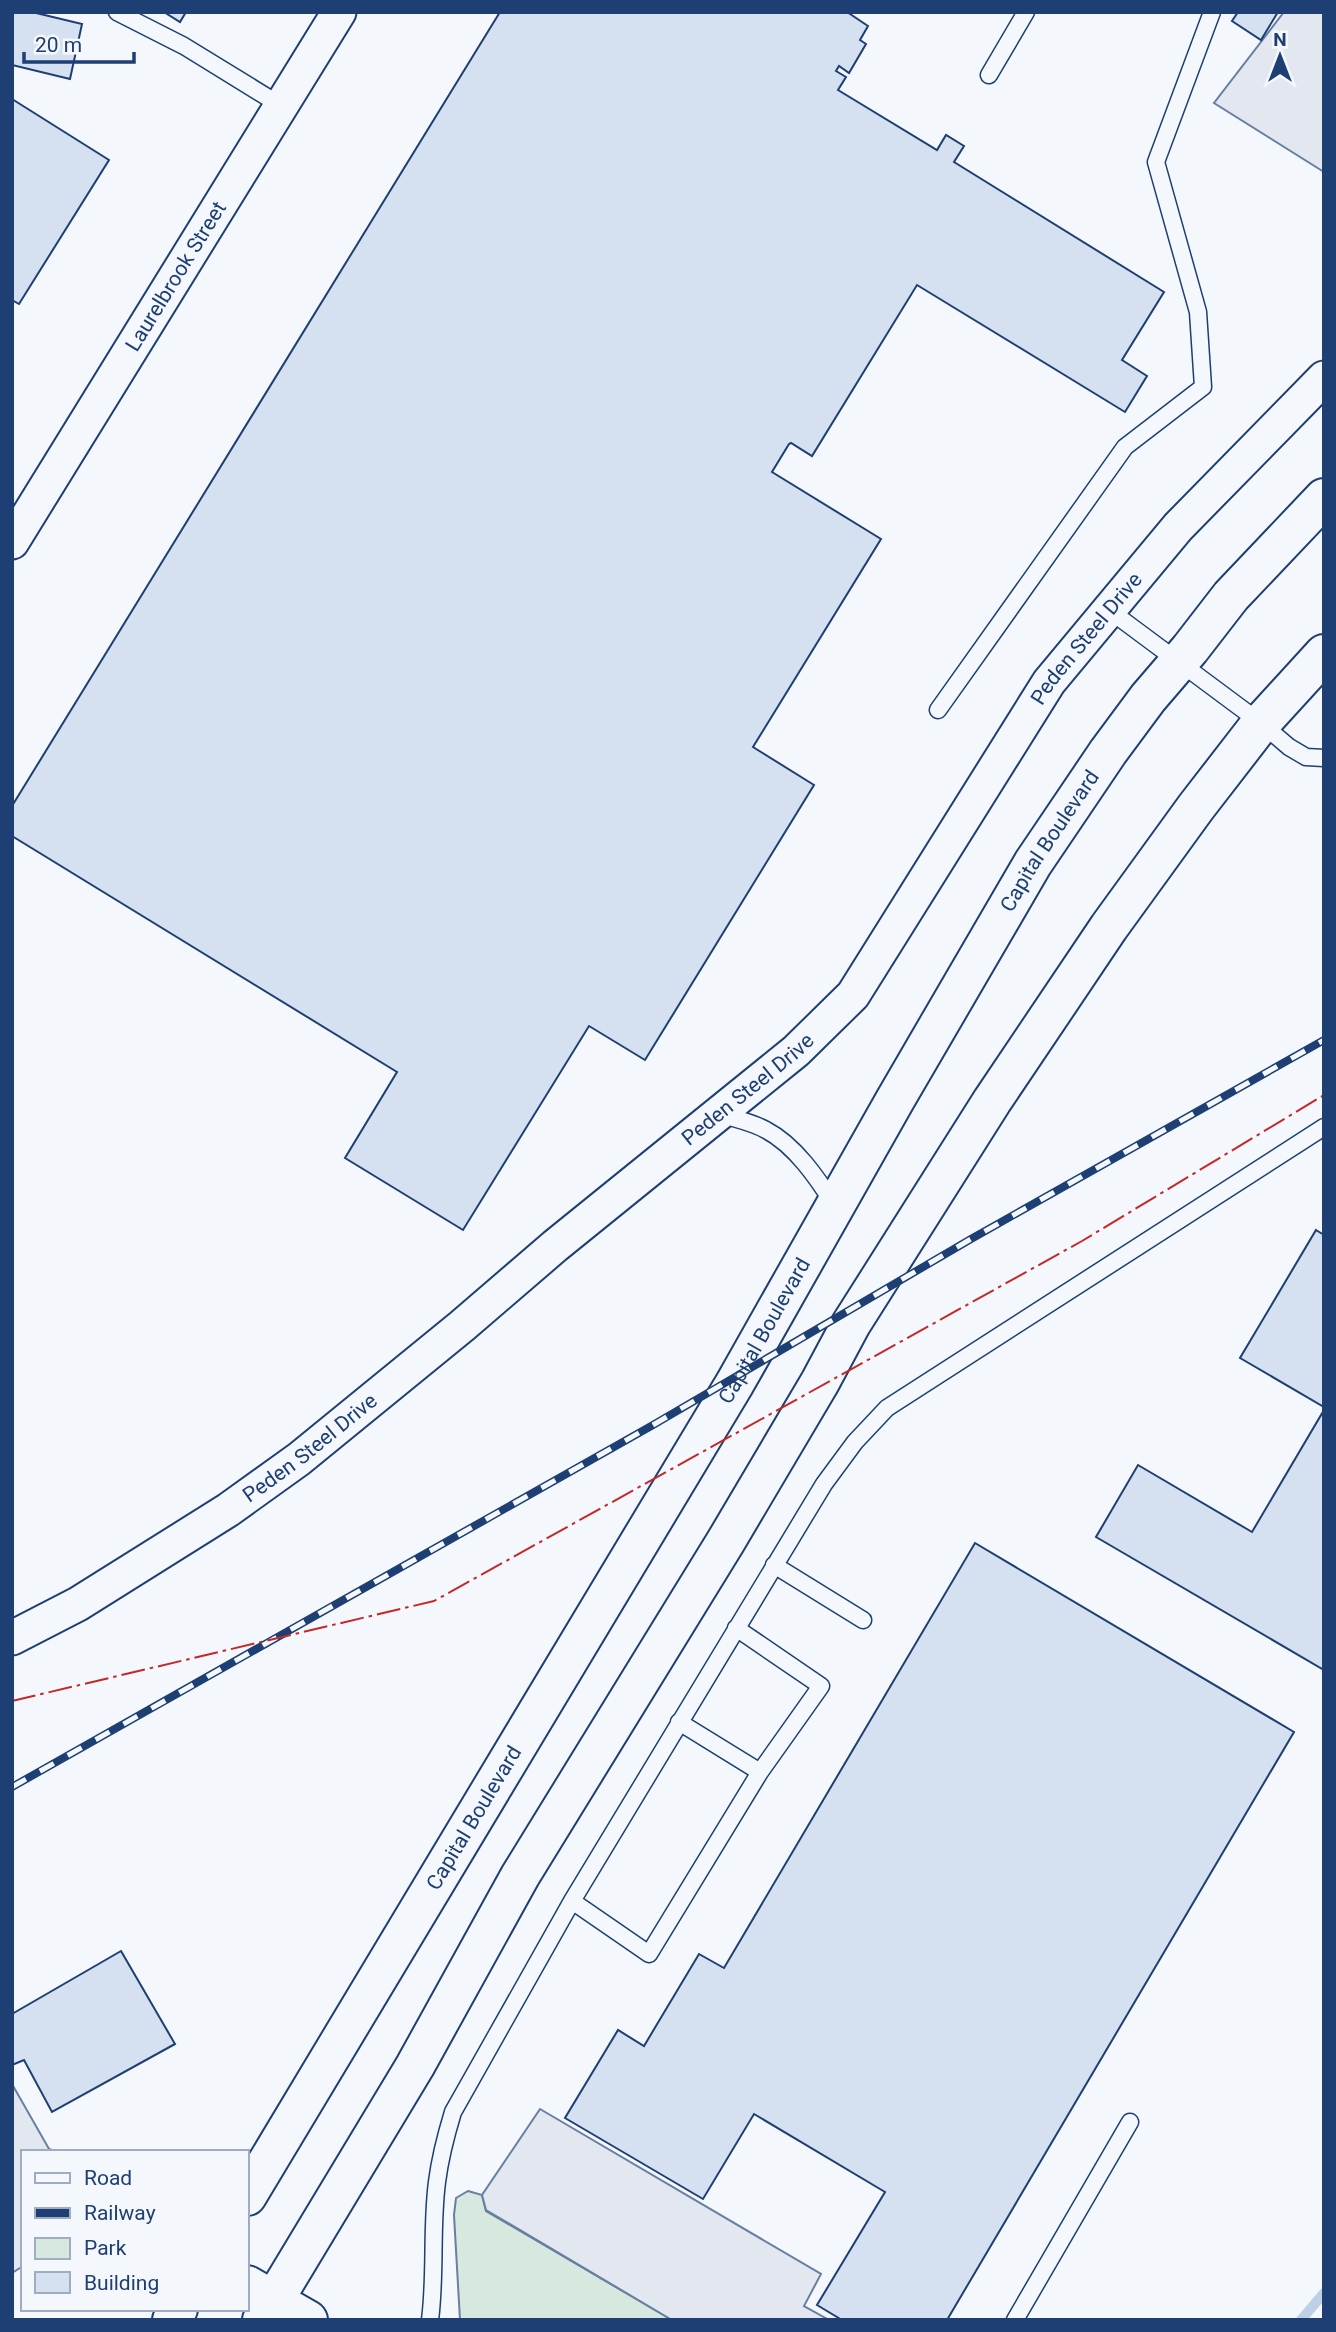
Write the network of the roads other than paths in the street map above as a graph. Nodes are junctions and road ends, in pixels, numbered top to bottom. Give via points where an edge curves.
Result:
1 (117, 12) edge
2 (339, 12) edge
3 (1026, 12) edge
4 (1212, 12) edge
5 (989, 75) dead end
6 (281, 105) junction
7 (1324, 378) edge
8 (1324, 498) edge
9 (12, 542) edge
10 (1109, 611) junction
11 (1324, 654) edge
12 (1179, 662) junction
13 (938, 710) dead end
14 (1261, 723) junction
15 (1324, 758) edge
16 (717, 1114) junction
17 (1324, 1127) edge
18 (836, 1206) junction
19 (774, 1565) junction
20 (863, 1620) dead end
21 (736, 1628) junction
22 (12, 1638) edge
23 (678, 1722) junction
24 (760, 1772) junction
25 (572, 1901) junction
26 (1130, 2122) dead end
27 (248, 2194) edge
28 (261, 2302) edge
29 (308, 2320) edge
30 (430, 2320) edge
31 (1015, 2320) edge

1 - 6 lane
2 - 6 street, Laurelbrook Street
3 - 5 lane
4 - 13 lane via 1156,162 1198,312 1203,387 1125,447
6 - 9 street, Laurelbrook Street
7 - 10 street, Peden Steel Drive via 1178,527
8 - 12 main road, Capital Boulevard via 1231,596
10 - 12 lane
10 - 16 street, Peden Steel Drive via 1049,682 853,995 796,1051
11 - 14 main road
12 - 14 lane
12 - 18 main road, Capital Boulevard via 1108,752 1033,863
14 - 15 lane via 1306,757
14 - 28 main road via 1109,927 992,1101 851,1324 726,1541 520,1876 415,2066
16 - 18 lane via 768,1131 802,1159
16 - 22 street, Peden Steel Drive via 299,1459 217,1517 78,1604
17 - 19 lane via 887,1408 824,1484
18 - 27 main road, Capital Boulevard
19 - 20 lane
19 - 21 lane
21 - 23 lane
21 - 24 lane via 821,1686
23 - 24 lane
23 - 25 lane
24 - 25 lane via 649,1954
25 - 30 lane via 453,2112 437,2184
26 - 31 lane
28 - 29 main road

